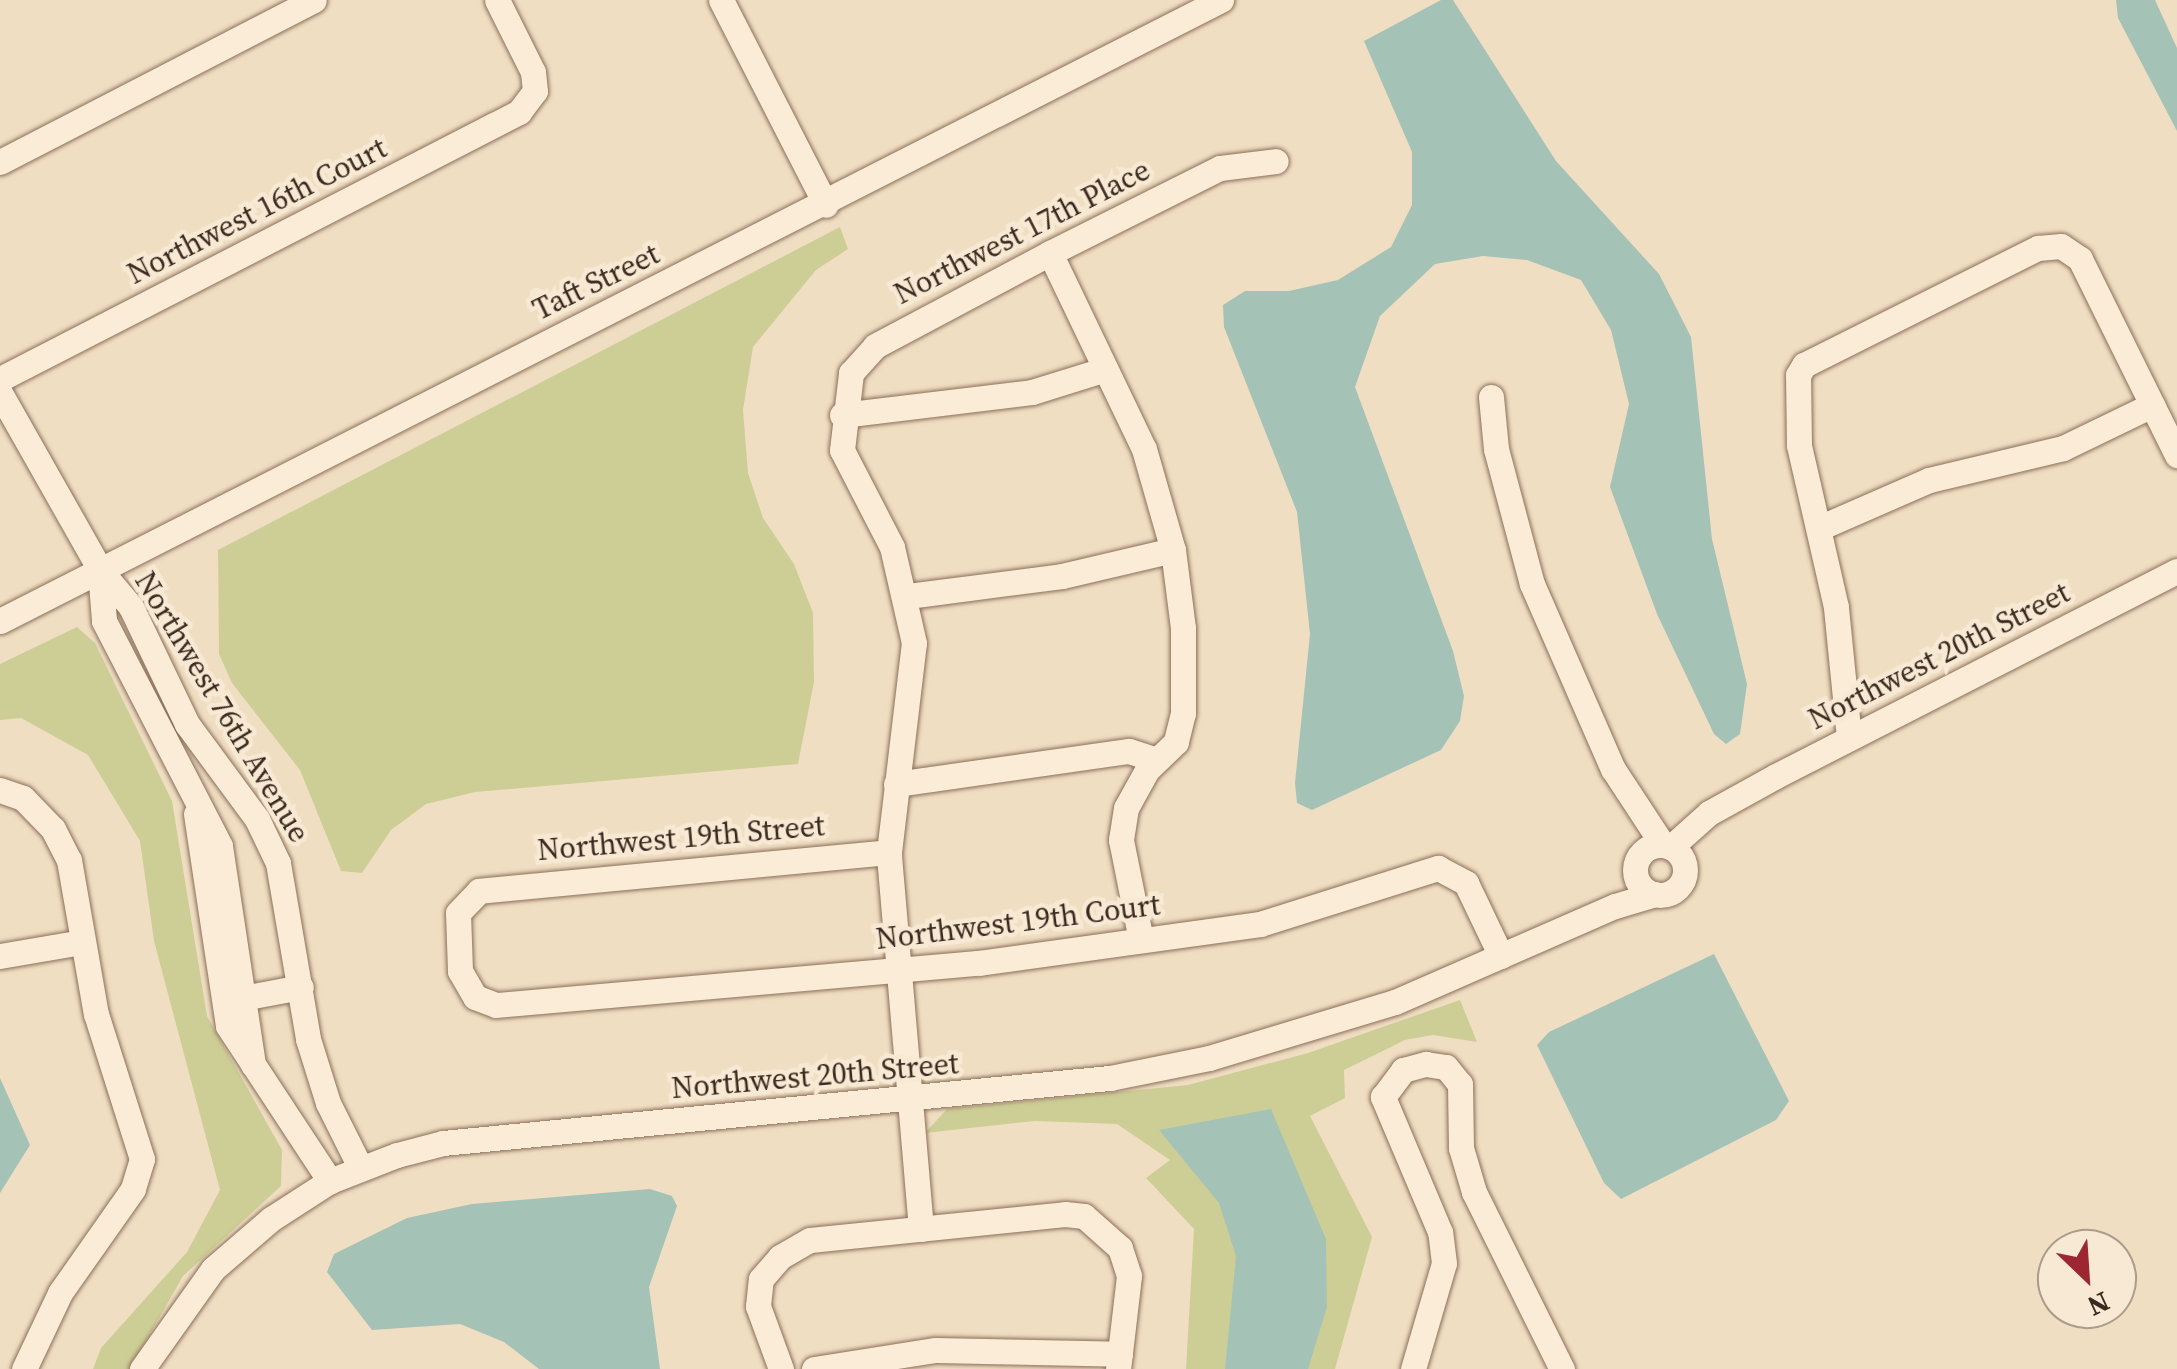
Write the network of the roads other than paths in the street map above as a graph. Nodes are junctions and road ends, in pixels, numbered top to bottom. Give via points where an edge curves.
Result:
1 (314, 0) edge
2 (498, 0) edge
3 (721, 0) edge
4 (1221, 0) edge
5 (1276, 161) dead end
6 (0, 162) edge
7 (826, 204) junction
8 (1050, 253) junction
9 (1106, 369) junction
10 (0, 380) edge
11 (0, 393) edge
12 (1491, 397) dead end
13 (2152, 404) junction
14 (842, 414) junction
15 (2177, 454) edge
16 (1819, 528) junction
17 (1173, 550) junction
18 (100, 570) junction
19 (2177, 571) edge
20 (908, 596) junction
21 (0, 621) edge
22 (1849, 738) junction
23 (1157, 760) junction
24 (896, 784) junction
25 (12, 794) edge
26 (1731, 802) junction
27 (889, 852) junction
28 (1652, 854) junction
29 (1685, 871) junction
30 (1655, 894) junction
31 (1556, 933) junction
32 (1141, 940) junction
33 (82, 942) junction
34 (0, 956) edge
35 (1501, 956) junction
36 (899, 970) junction
37 (301, 987) junction
38 (235, 1000) junction
39 (483, 1002) joint
40 (908, 1101) junction
41 (360, 1167) junction
42 (330, 1181) junction
43 (921, 1229) junction
44 (1119, 1361) edge
45 (24, 1369) edge
46 (142, 1369) edge
47 (781, 1369) edge
48 (814, 1369) edge
49 (1412, 1369) edge
50 (1562, 1369) edge

1 - 6 street
2 - 10 street, Northwest 16th Court via 534,72 535,91 519,112
3 - 7 street
4 - 7 street, Taft Street
5 - 8 street, Northwest 17th Place via 1220,168
7 - 18 street, Taft Street
8 - 9 street
8 - 14 street, Northwest 17th Place via 875,346 851,373
9 - 14 street via 1032,392
9 - 17 street via 1144,448
11 - 18 street, Northwest 76th Avenue
12 - 28 street via 1496,449 1532,584
13 - 15 street
13 - 16 street via 2064,448 1930,480
13 - 16 street via 2080,259 2060,246 2038,248 1804,365 1798,374 1799,445
14 - 20 street via 850,472 892,547
16 - 22 street via 1836,607
17 - 20 street via 1043,579
17 - 23 street via 1183,628 1183,714 1176,742
18 - 21 street, Taft Street
18 - 37 street, Northwest 76th Avenue via 131,608 187,724 257,819 278,863
18 - 38 street, Northwest 76th Avenue via 104,621 220,846
19 - 22 street, Northwest 20th Street
20 - 24 street via 912,696
22 - 26 street, Northwest 20th Street
23 - 24 street via 1129,751
23 - 32 street via 1126,808 1121,840
24 - 27 street
25 - 33 street via 53,829 69,860
26 - 28 street, Northwest 20th Street
26 - 29 street, Northwest 20th Street
27 - 36 street
27 - 39 street, Northwest 19th Street via 479,891 458,913 456,927 466,986
28 - 29 street
28 - 30 street via 1640,886
28 - 31 street, Northwest 20th Street via 1620,890
29 - 30 street, Northwest 20th Street via 1672,892
30 - 31 street, Northwest 20th Street
31 - 35 street, Northwest 20th Street
32 - 35 street, Northwest 19th Court via 1312,912 1438,868 1466,884
32 - 36 street, Northwest 19th Court
33 - 34 street
33 - 45 street via 96,1014 142,1158 133,1190 60,1293
35 - 40 street, Northwest 20th Street via 1395,1002 1209,1058 1110,1078
36 - 39 street, Northwest 19th Court
36 - 40 street
37 - 38 street
37 - 41 street, Northwest 76th Avenue via 308,1039 328,1102
38 - 42 street, Northwest 76th Avenue via 253,1065
40 - 41 street, Northwest 20th Street via 443,1143
40 - 43 street
41 - 42 street, Northwest 20th Street
42 - 46 street, Northwest 20th Street via 271,1219 213,1269
43 - 44 street via 1084,1216 1120,1248 1129,1276
43 - 47 street via 810,1240 780,1257 762,1279 758,1306
44 - 48 street via 936,1350
49 - 50 street via 1444,1263 1440,1232 1383,1097 1403,1070 1446,1066 1460,1084 1461,1148 1474,1192

